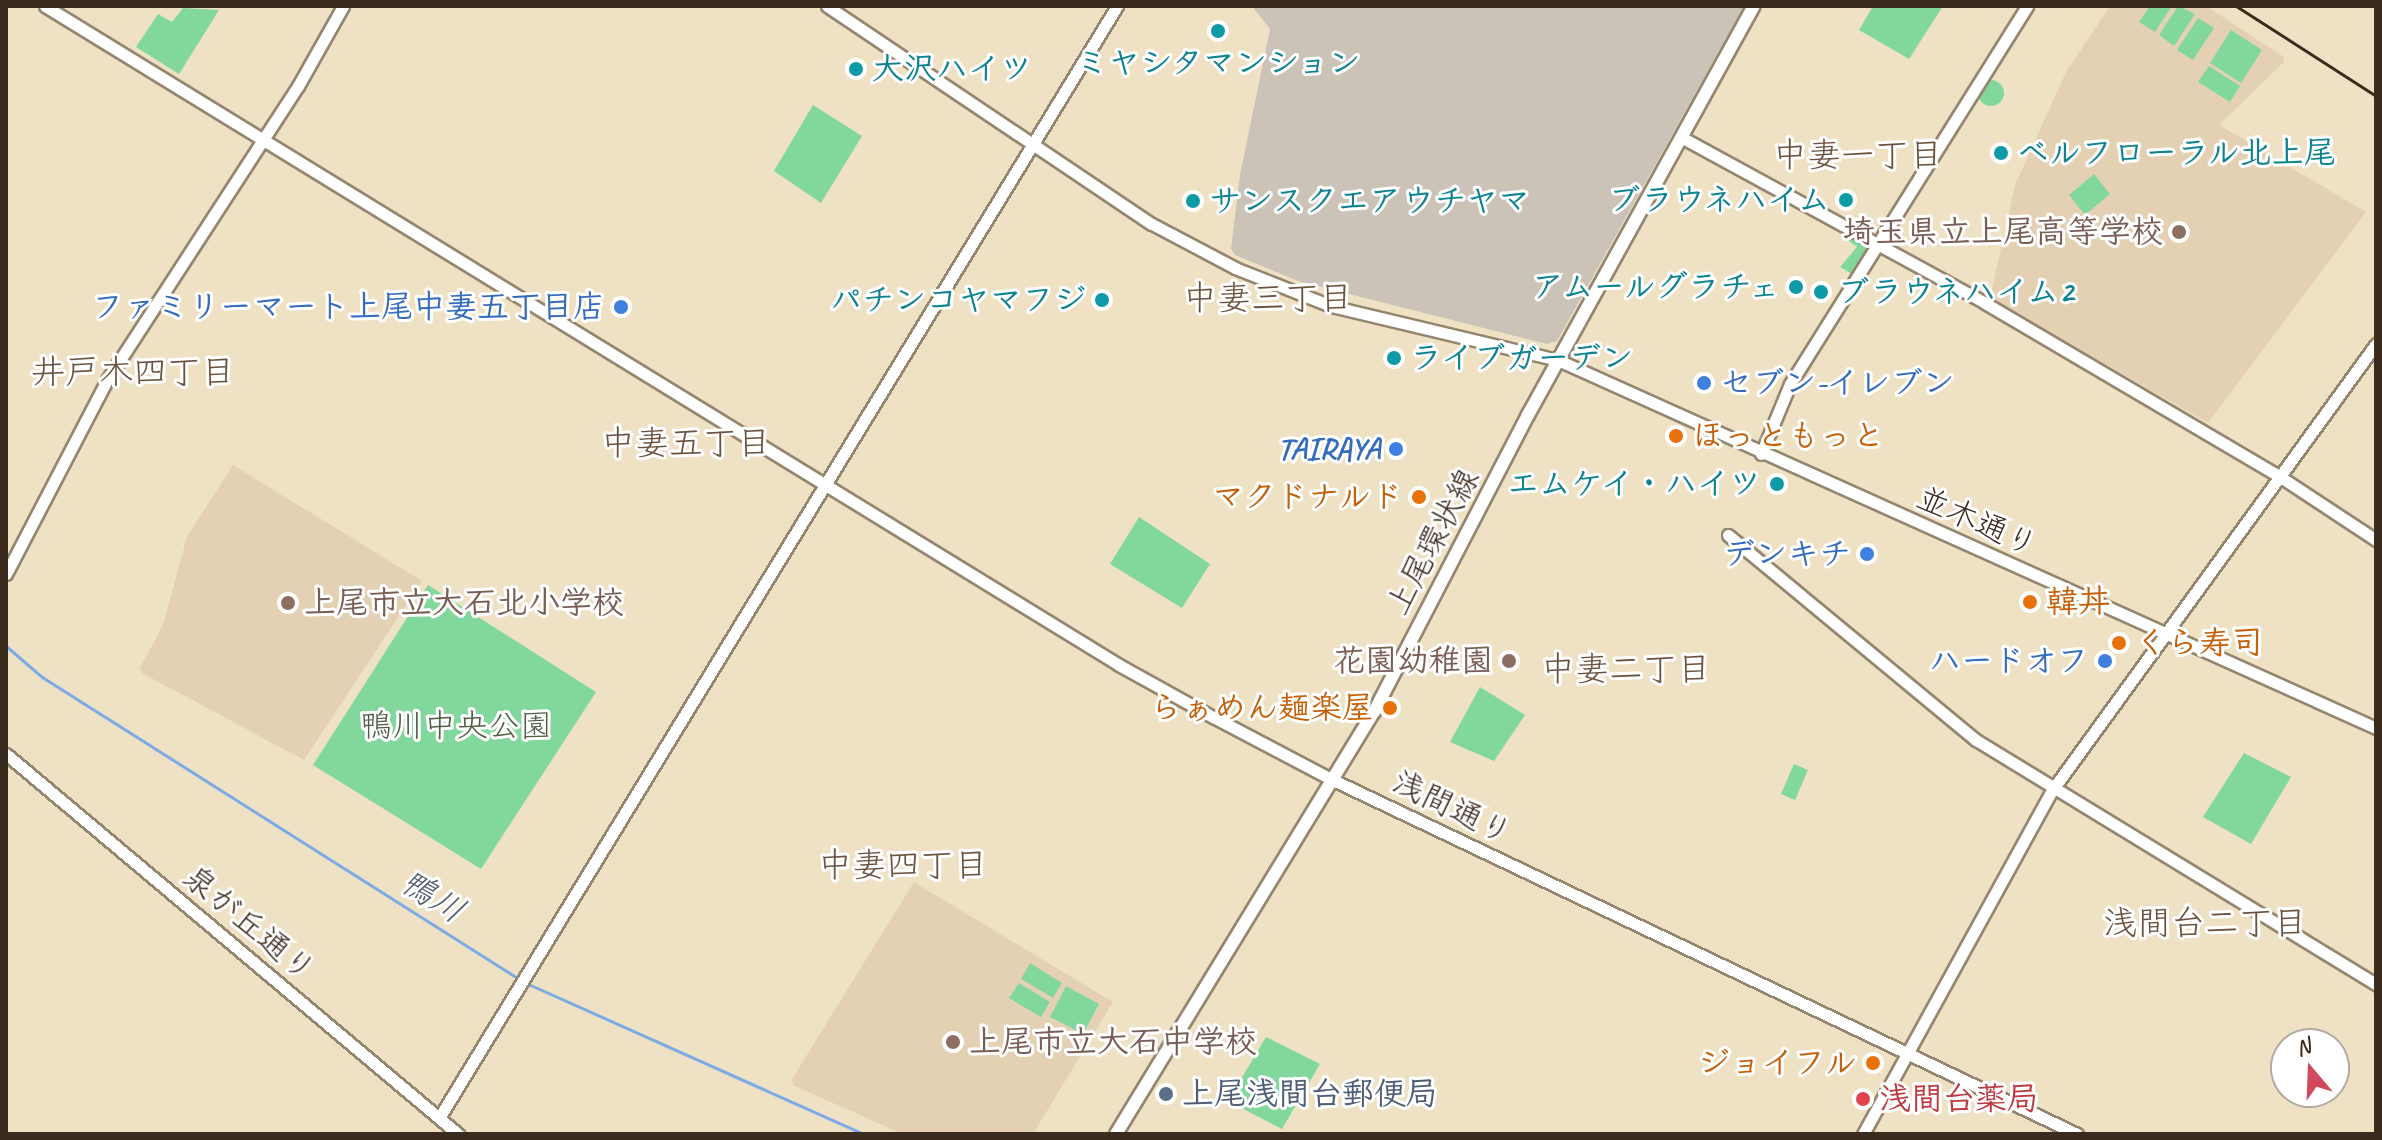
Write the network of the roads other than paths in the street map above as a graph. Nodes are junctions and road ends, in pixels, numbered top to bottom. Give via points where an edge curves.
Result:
1 (45, 6) edge
2 (343, 6) edge
3 (827, 6) edge
4 (1117, 6) edge
5 (1754, 6) edge
6 (2027, 6) edge
7 (1681, 137) junction
8 (263, 140) junction
9 (1034, 146) junction
10 (1876, 243) junction
11 (2376, 344) edge
12 (1558, 360) junction
13 (1761, 454) junction
14 (2279, 476) junction
15 (828, 485) junction
16 (1728, 535) dead end
17 (2376, 540) edge
18 (6, 574) edge
19 (2164, 634) junction
20 (2376, 728) edge
21 (6, 754) edge
22 (1333, 780) junction
23 (2053, 789) junction
24 (2376, 984) edge
25 (1908, 1054) junction
26 (439, 1118) junction
27 (458, 1134) edge
28 (1116, 1134) edge
29 (1863, 1134) edge
30 (2077, 1134) edge

1 - 8 street, 浅間通り
2 - 8 street
3 - 9 street, 並木通り
4 - 9 street
5 - 7 main road, 上尾環状線
6 - 10 street
7 - 10 street
7 - 12 main road, 上尾環状線
8 - 15 street, 浅間通り
8 - 18 street via 114,370
9 - 12 street, 並木通り via 1152,224 1292,292
9 - 15 street
10 - 13 street via 1790,384
10 - 14 street
11 - 14 street
12 - 13 street, 並木通り
12 - 22 main road, 上尾環状線
13 - 19 street, 並木通り
14 - 17 street
14 - 19 street
15 - 22 street, 浅間通り via 1119,665
15 - 26 street
16 - 23 street via 1976,740
19 - 20 street, 並木通り
19 - 23 street
21 - 26 street, 泉が丘通り
22 - 25 street, 浅間通り
22 - 28 main road, 上尾環状線
23 - 24 street
23 - 25 street
25 - 29 street
25 - 30 street, 浅間通り
26 - 27 street, 泉が丘通り

